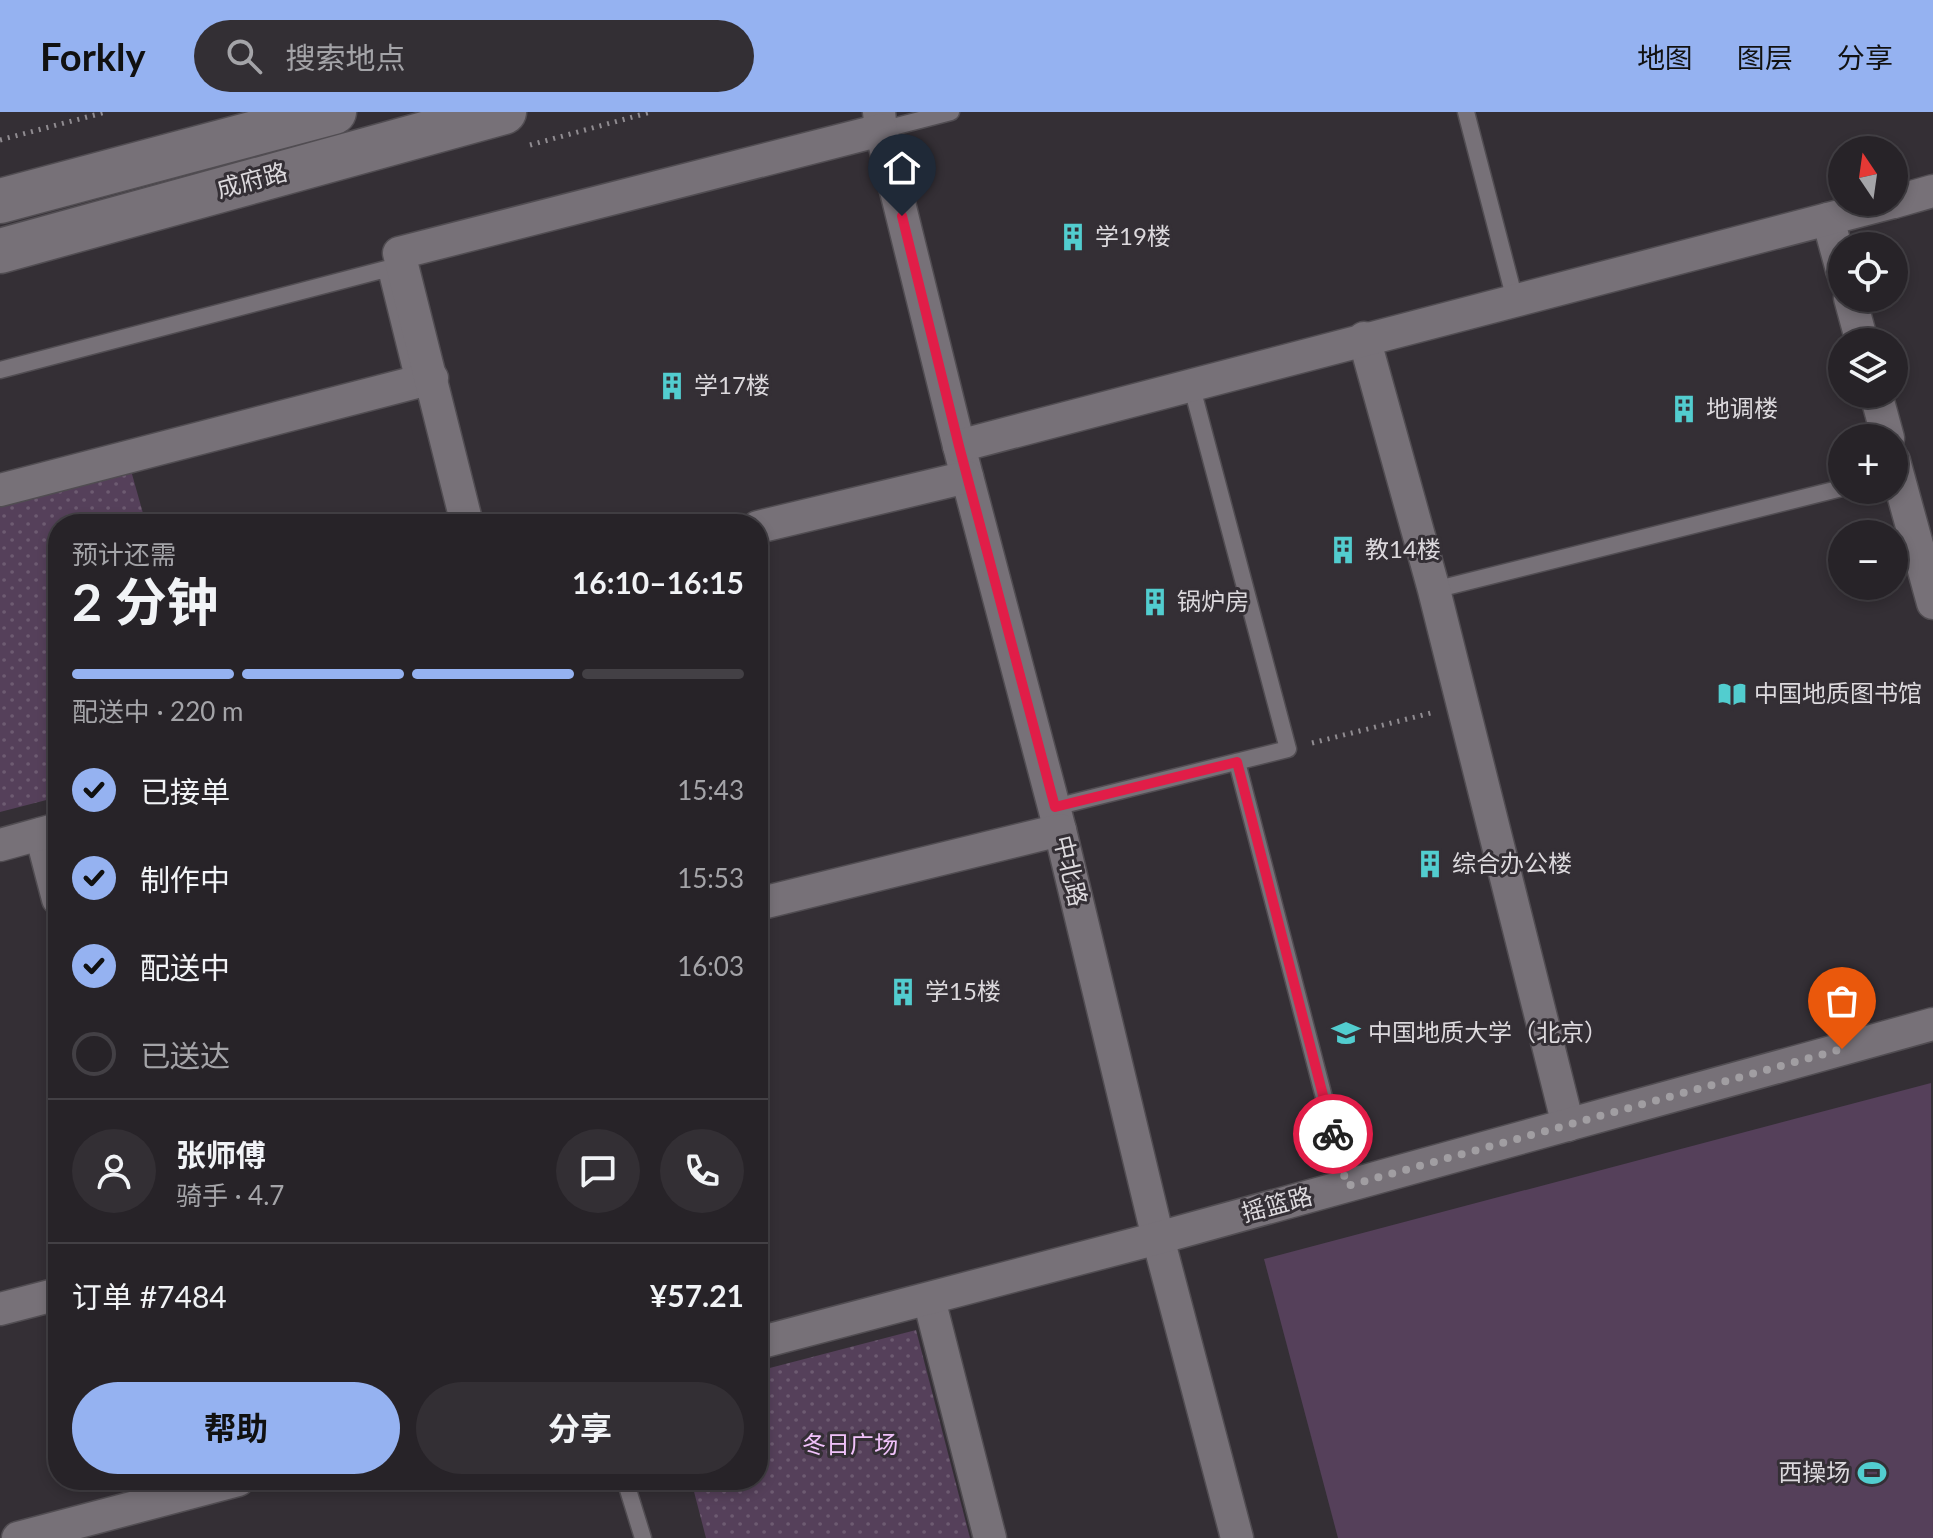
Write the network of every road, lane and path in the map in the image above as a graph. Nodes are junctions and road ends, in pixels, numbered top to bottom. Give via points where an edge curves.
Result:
1 (106, 112) edge
2 (334, 112) edge
3 (504, 112) edge
4 (951, 112) edge
5 (1466, 112) edge
6 (880, 121) edge
7 (0, 140) edge
8 (1933, 191) edge
9 (1908, 198) edge
10 (0, 201) edge
11 (1840, 216) edge
12 (1828, 219) junction
13 (1832, 232) edge
14 (0, 251) edge
15 (1515, 300) junction
16 (1364, 338) junction
17 (0, 370) edge
18 (423, 380) junction
19 (1191, 384) junction
20 (959, 446) junction
21 (967, 477) junction
22 (0, 490) edge
23 (1828, 492) edge
24 (1905, 504) edge
25 (464, 514) edge
26 (768, 525) edge
27 (1434, 590) junction
28 (1933, 603) edge
29 (1463, 705) junction
30 (1288, 749) junction
31 (1237, 762) junction
32 (1058, 819) junction
33 (48, 833) edge
34 (0, 845) edge
35 (768, 901) edge
36 (1933, 1024) edge
37 (1568, 1125) junction
38 (1347, 1186) junction
39 (1158, 1238) junction
40 (48, 1297) edge
41 (929, 1299) junction
42 (0, 1309) edge
43 (768, 1340) edge
44 (200, 1490) edge
45 (628, 1490) edge
46 (18, 1538) edge
47 (643, 1538) edge
48 (990, 1538) edge
49 (1237, 1538) edge

1 - 7 path
2 - 10 main road, 成府路
3 - 14 main road, 成府路
4 - 6 lane
5 - 15 lane
6 - 18 street via 399,253
6 - 20 street, 中北路
8 - 9 street
11 - 12 street
12 - 13 street
12 - 15 street
15 - 16 street
16 - 19 street
16 - 27 street
17 - 18 lane via 386,269
18 - 22 street
18 - 25 street
19 - 20 street
19 - 30 lane
20 - 21 street, 中北路
21 - 26 street
21 - 32 street, 中北路
23 - 27 lane
24 - 28 street
27 - 29 street
29 - 30 path
29 - 37 street
30 - 31 lane
31 - 32 lane
31 - 38 lane
32 - 35 street
32 - 39 street, 中北路
33 - 34 street
36 - 37 street, 摇篮路
37 - 38 street, 摇篮路
38 - 39 street, 摇篮路
39 - 41 street, 摇篮路
39 - 49 street, 中北路
40 - 42 street
41 - 43 street, 摇篮路
41 - 48 street
44 - 46 street
45 - 47 lane

